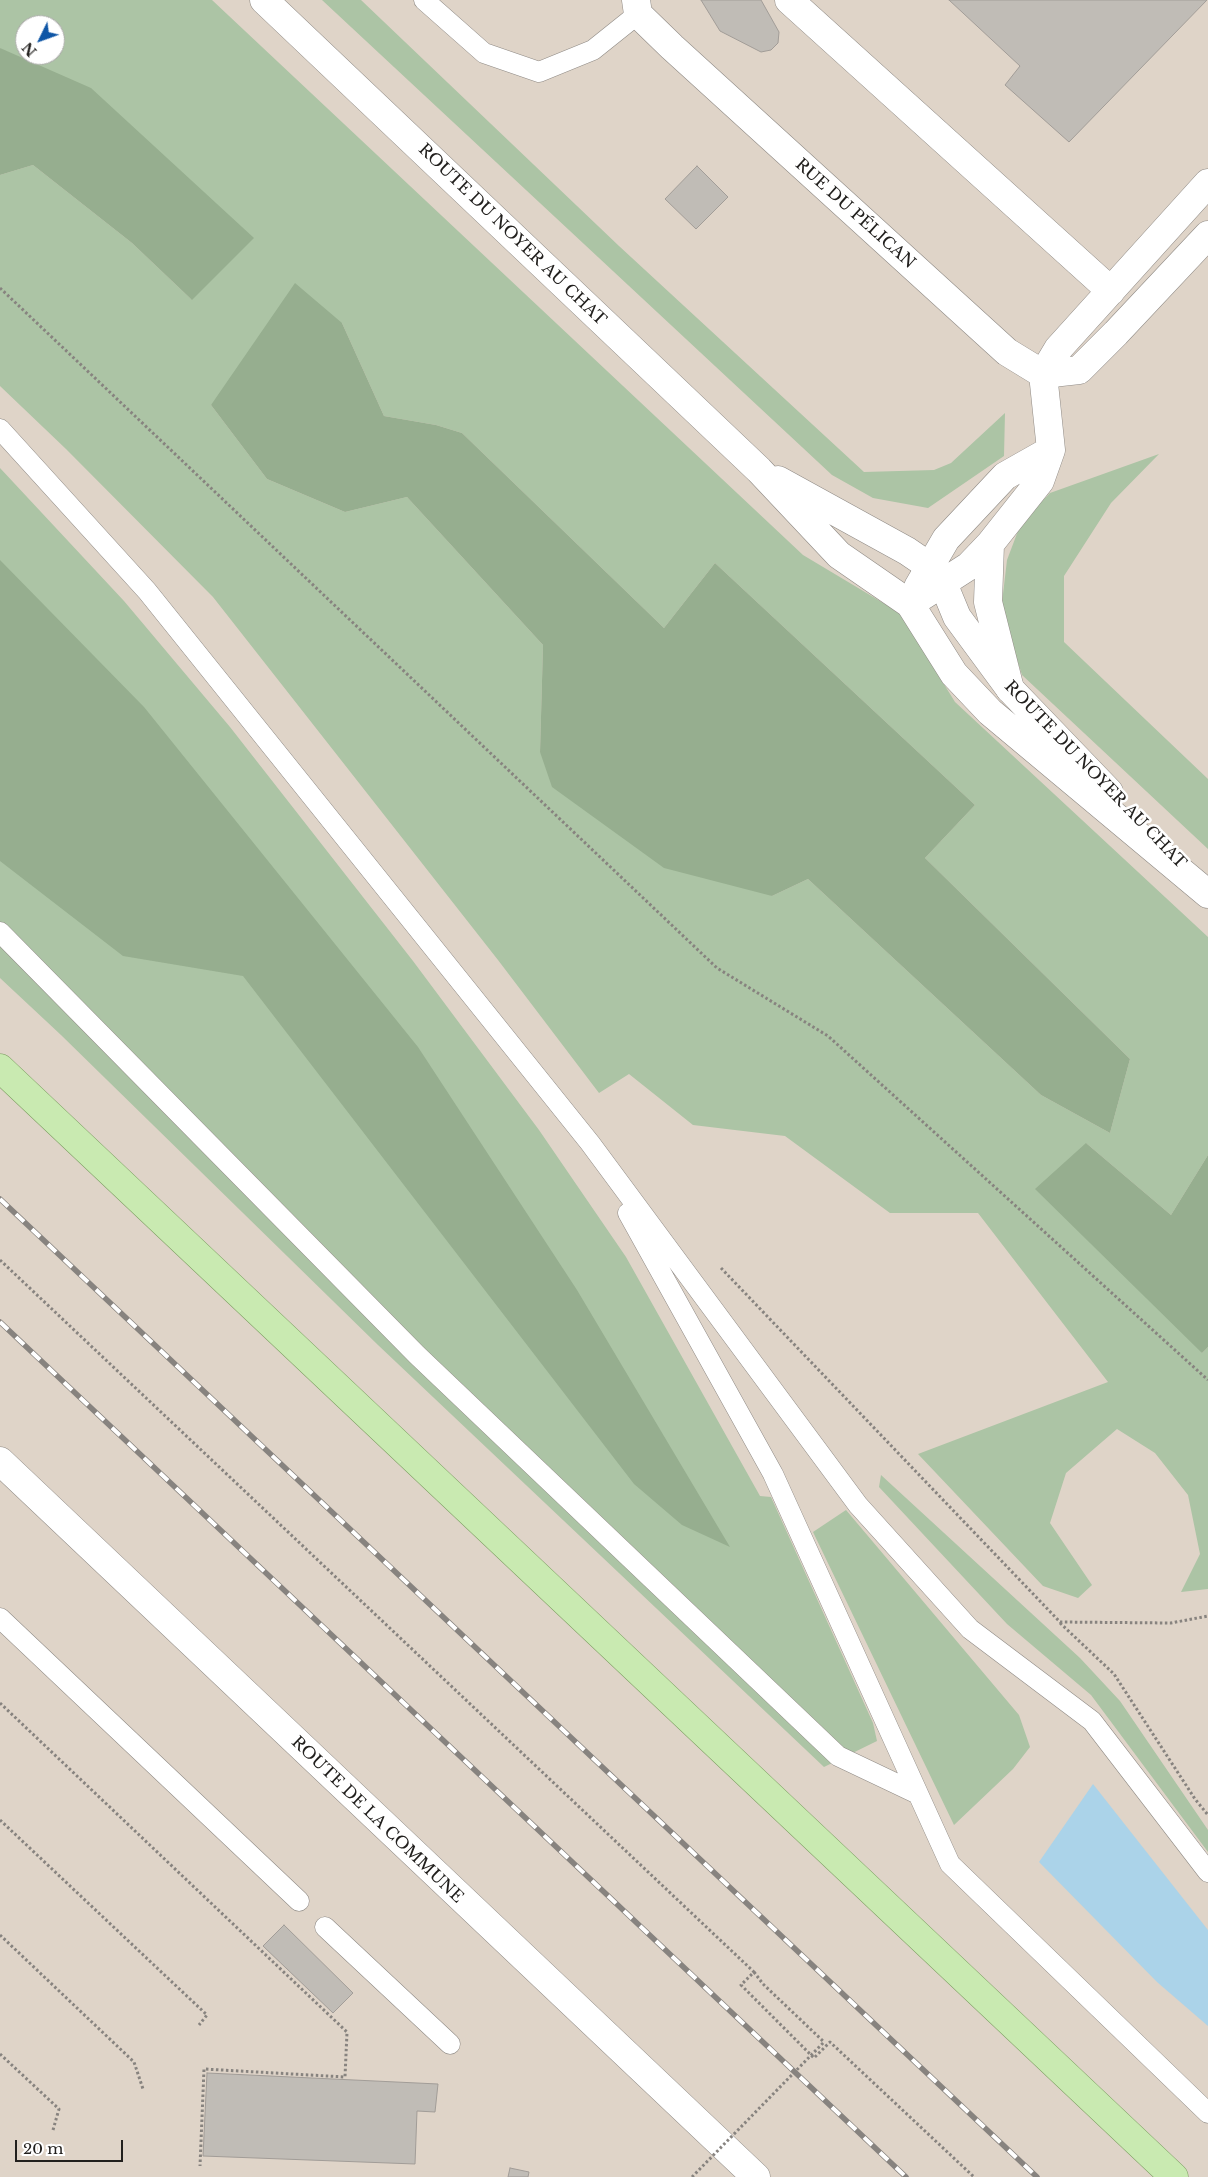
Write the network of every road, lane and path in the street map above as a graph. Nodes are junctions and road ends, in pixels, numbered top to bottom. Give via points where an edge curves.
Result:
1 (264, 0) edge
2 (424, 0) edge
3 (790, 0) edge
4 (637, 7) edge
5 (1208, 183) edge
6 (1208, 235) edge
7 (0, 288) edge
8 (1111, 291) junction
9 (1043, 374) junction
10 (0, 429) edge
11 (1051, 450) junction
12 (759, 470) junction
13 (990, 544) junction
14 (936, 575) junction
15 (910, 604) junction
16 (1010, 689) junction
17 (1208, 894) edge
18 (0, 932) edge
19 (0, 1068) edge
20 (590, 1143) junction
21 (0, 1260) edge
22 (720, 1267) dead end
23 (1208, 1380) edge
24 (0, 1461) edge
25 (1208, 1616) edge
26 (0, 1618) edge
27 (1060, 1622) junction
28 (0, 1703) edge
29 (918, 1794) junction
30 (1208, 1815) edge
31 (0, 1820) edge
32 (1208, 1872) edge
33 (299, 1901) dead end
34 (326, 1927) dead end
35 (0, 1935) edge
36 (754, 1972) junction
37 (199, 2025) dead end
38 (450, 2044) dead end
39 (0, 2054) edge
40 (143, 2088) dead end
41 (1208, 2113) edge
42 (53, 2130) dead end
43 (200, 2166) dead end
44 (692, 2177) edge
45 (756, 2177) edge
46 (974, 2177) edge
47 (1174, 2177) edge

1 - 12 street, ROUTE DU NOYER AU CHAT
2 - 4 lane via 484,53 539,72 594,50
3 - 8 street
4 - 9 street, RUE DU PÉLICAN via 672,48 1007,352
5 - 8 street
6 - 9 street via 1078,370
7 - 23 path via 717,968 828,1036
8 - 9 street via 1058,349
9 - 11 street
10 - 20 lane via 147,591
11 - 13 street via 1040,481
11 - 14 street via 1005,476 946,539
12 - 14 street, ROUTE DU NOYER AU CHAT via 907,551
12 - 15 street, ROUTE DU NOYER AU CHAT via 839,555
13 - 14 street via 969,566
13 - 16 street via 988,602
14 - 15 street
14 - 16 street, ROUTE DU NOYER AU CHAT via 957,616
15 - 17 street, ROUTE DU NOYER AU CHAT via 954,674 990,712
16 - 17 street, ROUTE DU NOYER AU CHAT
18 - 29 lane via 417,1355 838,1756
19 - 47 main road
20 - 29 lane via 773,1474
20 - 32 lane via 858,1504 970,1629 1092,1721
21 - 36 path
22 - 27 path
24 - 45 street, ROUTE DE LA COMMUNE
25 - 27 path via 1171,1622
26 - 33 lane
27 - 30 path via 1114,1674
28 - 43 path via 348,2032 346,2077 204,2069
29 - 41 lane via 950,1864
31 - 37 path via 207,2015
34 - 38 lane
35 - 40 path via 134,2062
36 - 44 path, bridge via 824,2042
36 - 46 path via 741,1985 814,2058 830,2042
39 - 42 path via 58,2109

